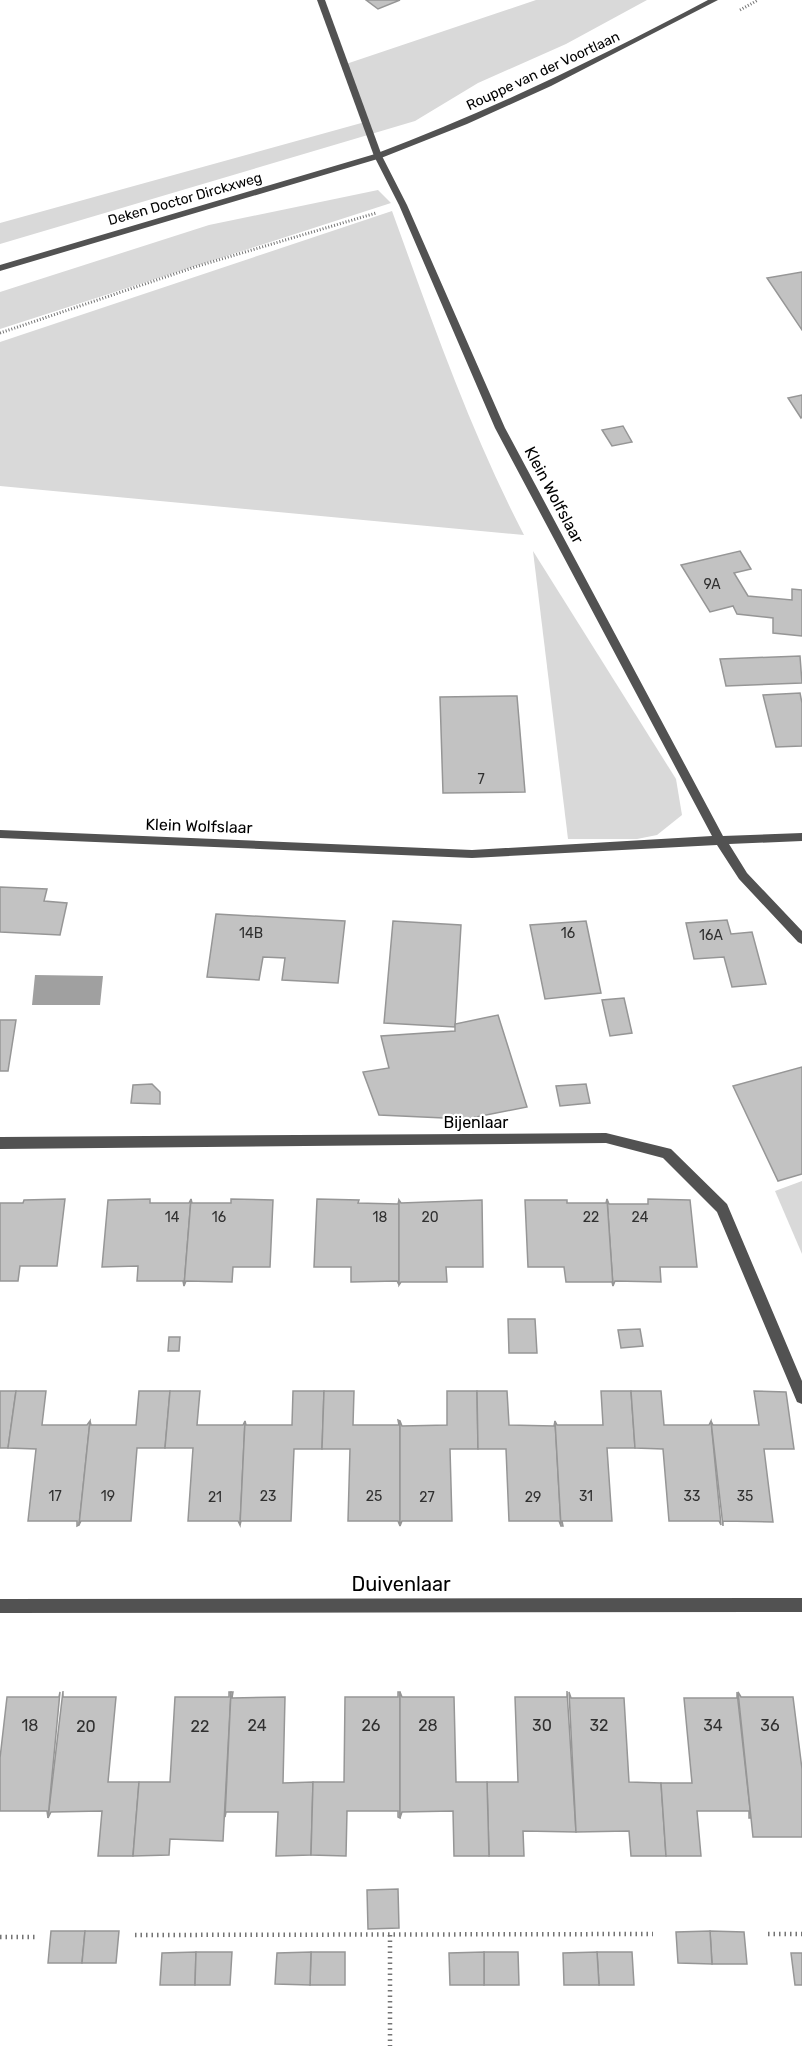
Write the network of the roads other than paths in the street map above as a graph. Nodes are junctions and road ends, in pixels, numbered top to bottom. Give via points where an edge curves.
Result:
1 (321, 0) edge
2 (714, 0) edge
3 (378, 156) junction
4 (0, 268) edge
5 (0, 834) edge
6 (802, 837) edge
7 (720, 840) junction
8 (802, 939) edge
9 (0, 1143) edge
10 (802, 1397) edge
11 (802, 1605) edge
12 (0, 1606) edge

1 - 3 street, Klein Wolfslaar
2 - 3 street, Rouppe van der Voortlaan via 514,101
3 - 4 street, Deken Doctor Dirckxweg
3 - 7 street, Klein Wolfslaar via 500,428
5 - 7 street, Klein Wolfslaar via 472,854
6 - 7 street, Klein Wolfslaar
7 - 8 street via 743,876
9 - 10 street, Bijenlaar via 606,1138 667,1153 722,1208
11 - 12 street, Duivenlaar

